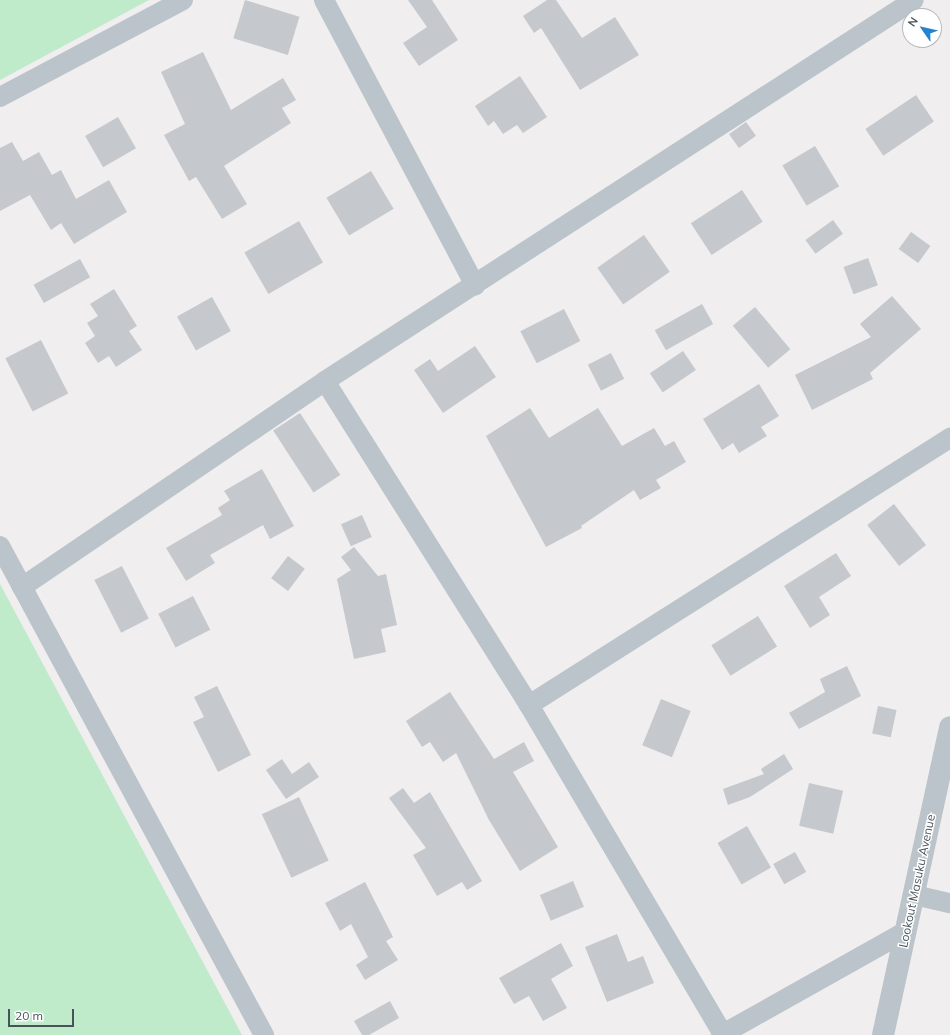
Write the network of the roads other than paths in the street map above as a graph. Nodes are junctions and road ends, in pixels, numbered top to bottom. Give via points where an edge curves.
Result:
1 (183, 0) edge
2 (324, 0) edge
3 (914, 0) edge
4 (0, 97) edge
5 (475, 285) junction
6 (325, 381) junction
7 (950, 438) edge
8 (0, 546) edge
9 (22, 587) junction
10 (529, 704) junction
11 (950, 727) edge
12 (914, 895) junction
13 (950, 903) edge
14 (906, 931) junction
15 (722, 1034) edge
16 (264, 1035) edge
17 (883, 1035) edge

1 - 4 street
2 - 5 street
3 - 5 street
5 - 6 street
6 - 9 street
6 - 10 street
7 - 10 street
8 - 9 street
9 - 16 street
10 - 15 street
11 - 12 street, Lookout Masuku Avenue
12 - 13 street
12 - 14 street, Lookout Masuku Avenue
14 - 15 street
14 - 17 street, Lookout Masuku Avenue

